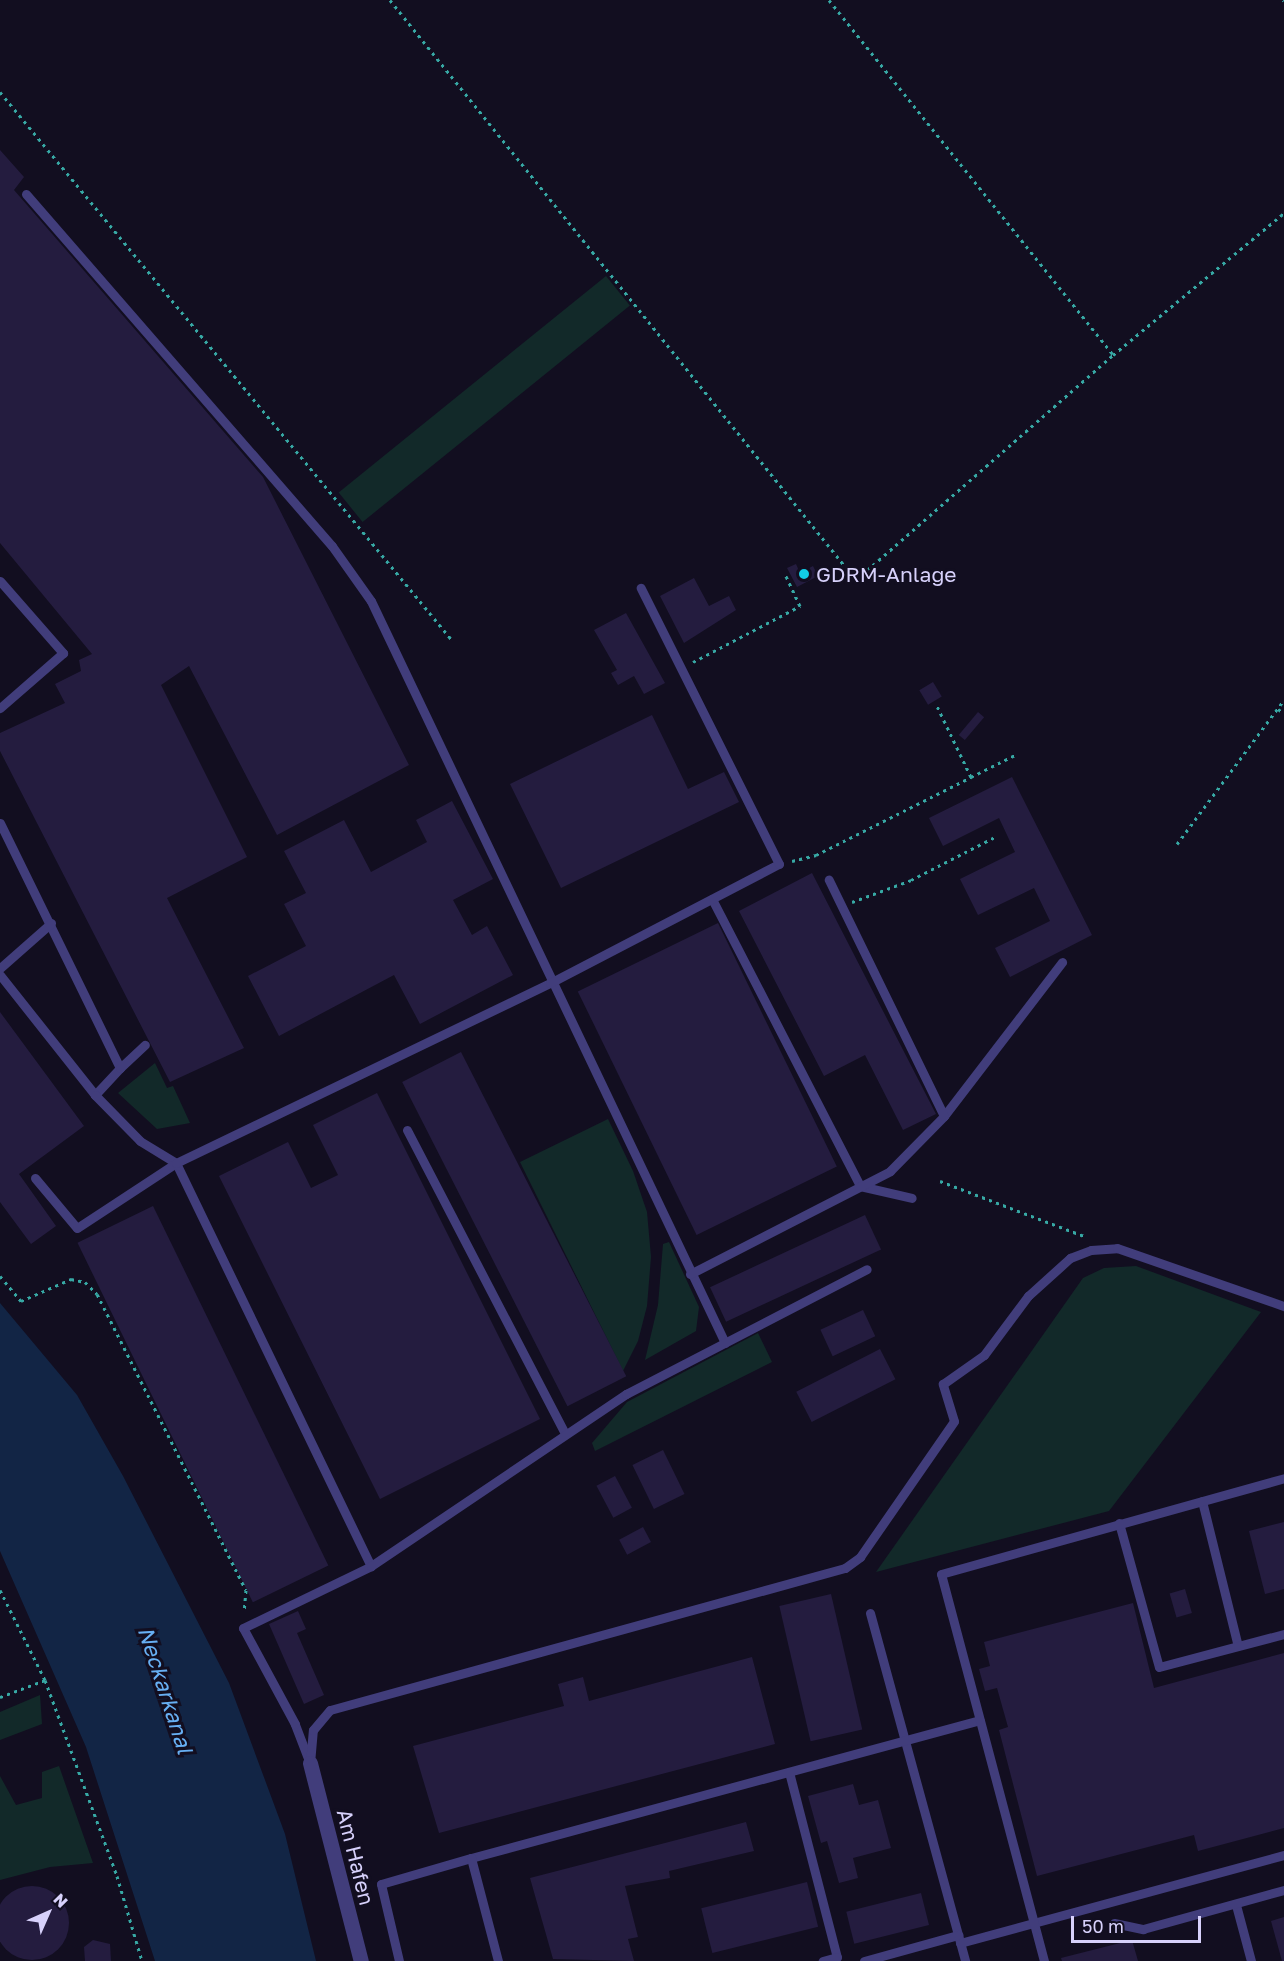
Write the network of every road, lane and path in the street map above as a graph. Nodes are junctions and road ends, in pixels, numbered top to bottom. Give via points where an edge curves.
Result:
1 (390, 0) edge
2 (829, 0) edge
3 (0, 92) edge
4 (26, 194) dead end
5 (1284, 213) edge
6 (1113, 355) junction
7 (785, 574) dead end
8 (0, 581) edge
9 (641, 588) dead end
10 (451, 639) dead end
11 (680, 668) junction
12 (1284, 700) edge
13 (936, 704) dead end
14 (0, 708) edge
15 (1278, 709) junction
16 (1284, 713) edge
17 (1015, 755) dead end
18 (972, 777) junction
19 (0, 823) edge
20 (995, 837) dead end
21 (1177, 844) dead end
22 (779, 864) junction
23 (829, 880) dead end
24 (712, 899) junction
25 (841, 905) junction
26 (51, 923) junction
27 (1062, 962) dead end
28 (0, 968) edge
29 (0, 975) edge
30 (550, 983) junction
31 (145, 1045) dead end
32 (120, 1068) junction
33 (95, 1095) junction
34 (944, 1116) junction
35 (407, 1130) dead end
36 (176, 1163) junction
37 (35, 1178) dead end
38 (940, 1181) dead end
39 (860, 1186) junction
40 (912, 1198) dead end
41 (1116, 1248) junction
42 (867, 1269) dead end
43 (690, 1274) junction
44 (0, 1276) edge
45 (1284, 1306) edge
46 (725, 1343) junction
47 (565, 1434) junction
48 (1284, 1478) edge
49 (1202, 1501) junction
50 (1119, 1523) junction
51 (371, 1566) junction
52 (0, 1590) edge
53 (870, 1613) dead end
54 (243, 1628) junction
55 (1284, 1634) edge
56 (1238, 1646) junction
57 (45, 1680) junction
58 (0, 1697) edge
59 (980, 1720) junction
60 (905, 1741) junction
61 (310, 1763) junction
62 (789, 1772) junction
63 (1284, 1855) edge
64 (471, 1858) junction
65 (1284, 1890) edge
66 (1236, 1905) junction
67 (1114, 1923) dead end
68 (1034, 1924) junction
69 (959, 1939) junction
70 (841, 1959) edge
71 (142, 1961) edge
72 (361, 1961) edge
73 (399, 1961) edge
74 (498, 1961) edge
75 (823, 1961) edge
76 (864, 1961) edge
77 (965, 1961) edge
78 (1044, 1961) edge
79 (1251, 1961) edge

1 - 6 path via 856,580
2 - 6 path
3 - 10 path
4 - 30 lane via 332,546 371,601
5 - 6 path
7 - 11 path via 800,606
8 - 14 lane via 63,653
9 - 11 lane
11 - 22 lane
12 - 15 path
13 - 18 path
15 - 16 path
15 - 21 path
17 - 18 path
18 - 22 path via 816,855
19 - 26 lane
20 - 25 path via 911,880
22 - 24 lane
23 - 25 lane
24 - 30 lane
24 - 39 lane
25 - 34 lane
26 - 28 lane
26 - 32 lane
27 - 34 lane
29 - 33 lane
30 - 36 lane
30 - 43 lane
31 - 32 lane
32 - 33 lane
33 - 36 lane via 140,1141
34 - 39 lane via 890,1171
35 - 47 lane
36 - 37 lane via 77,1228
36 - 51 lane
38 - 41 path
39 - 40 lane
39 - 43 lane
41 - 45 lane
41 - 61 lane, Am Hafen via 1091,1250 1070,1258 1028,1296 984,1355 944,1384 954,1421 860,1557 845,1568 330,1710 313,1730
42 - 46 lane
43 - 46 lane
44 - 54 path via 21,1301 71,1279 85,1282 97,1294 246,1590
46 - 47 lane via 626,1394
47 - 51 lane
48 - 49 lane
49 - 50 lane
49 - 56 lane
50 - 56 lane via 1159,1667
50 - 59 lane via 942,1574
51 - 54 lane
52 - 57 path
53 - 60 lane
54 - 61 lane, Am Hafen via 295,1724
55 - 56 lane
57 - 58 path
57 - 71 path via 117,1876
59 - 60 lane
59 - 68 lane
60 - 62 lane
60 - 69 lane
61 - 72 street, Am Hafen
62 - 64 lane
62 - 70 lane
63 - 68 lane
64 - 73 lane via 381,1884
64 - 74 lane
65 - 66 lane
66 - 67 lane via 1143,1929
66 - 79 lane
68 - 69 lane
68 - 78 lane
69 - 76 lane
69 - 77 lane
70 - 75 lane

